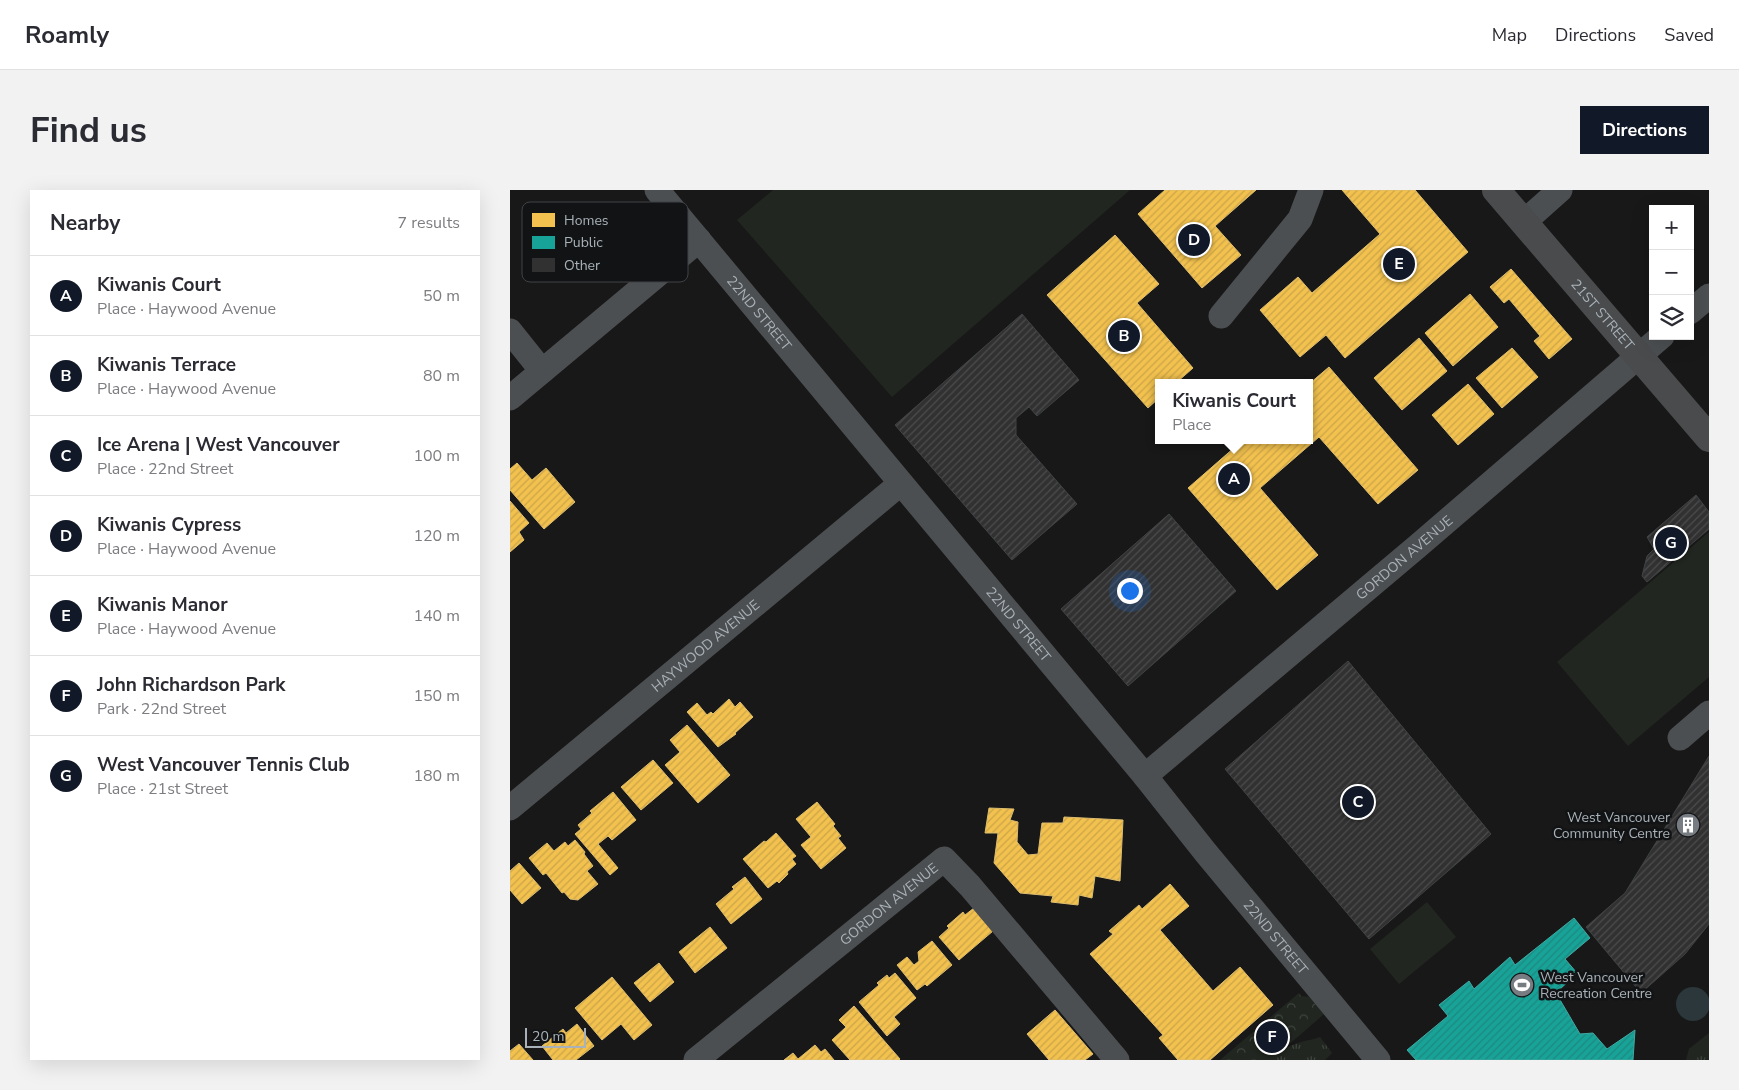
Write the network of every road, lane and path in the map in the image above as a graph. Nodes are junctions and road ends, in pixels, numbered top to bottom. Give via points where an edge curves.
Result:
1 (657, 190) edge
2 (1311, 190) edge
3 (1496, 190) edge
4 (1560, 190) edge
5 (667, 202) edge
6 (1523, 223) junction
7 (688, 227) edge
8 (699, 240) junction
9 (688, 249) edge
10 (649, 282) edge
11 (1709, 296) edge
12 (1694, 309) edge
13 (1221, 316) dead end
14 (510, 331) edge
15 (1657, 340) edge
16 (1639, 356) junction
17 (542, 371) junction
18 (510, 398) edge
19 (1709, 438) edge
20 (900, 484) junction
21 (1709, 713) edge
22 (1680, 738) dead end
23 (1145, 776) junction
24 (510, 808) edge
25 (696, 1060) edge
26 (1117, 1060) edge
27 (1378, 1060) edge

1 - 5 street, 22ND STREET
2 - 13 street via 1300,219
3 - 6 main road, 21ST STREET
4 - 6 street
6 - 16 main road, 21ST STREET
7 - 8 street, 22ND STREET
8 - 9 street
8 - 20 street, 22ND STREET
10 - 17 street
11 - 12 street
14 - 17 street
15 - 16 street, GORDON AVENUE
16 - 19 main road, 21ST STREET
16 - 23 street, GORDON AVENUE
17 - 18 street
20 - 23 street, 22ND STREET
20 - 24 street, HAYWOOD AVENUE
21 - 22 street
23 - 27 street, 22ND STREET
25 - 26 street, GORDON AVENUE via 944,859

